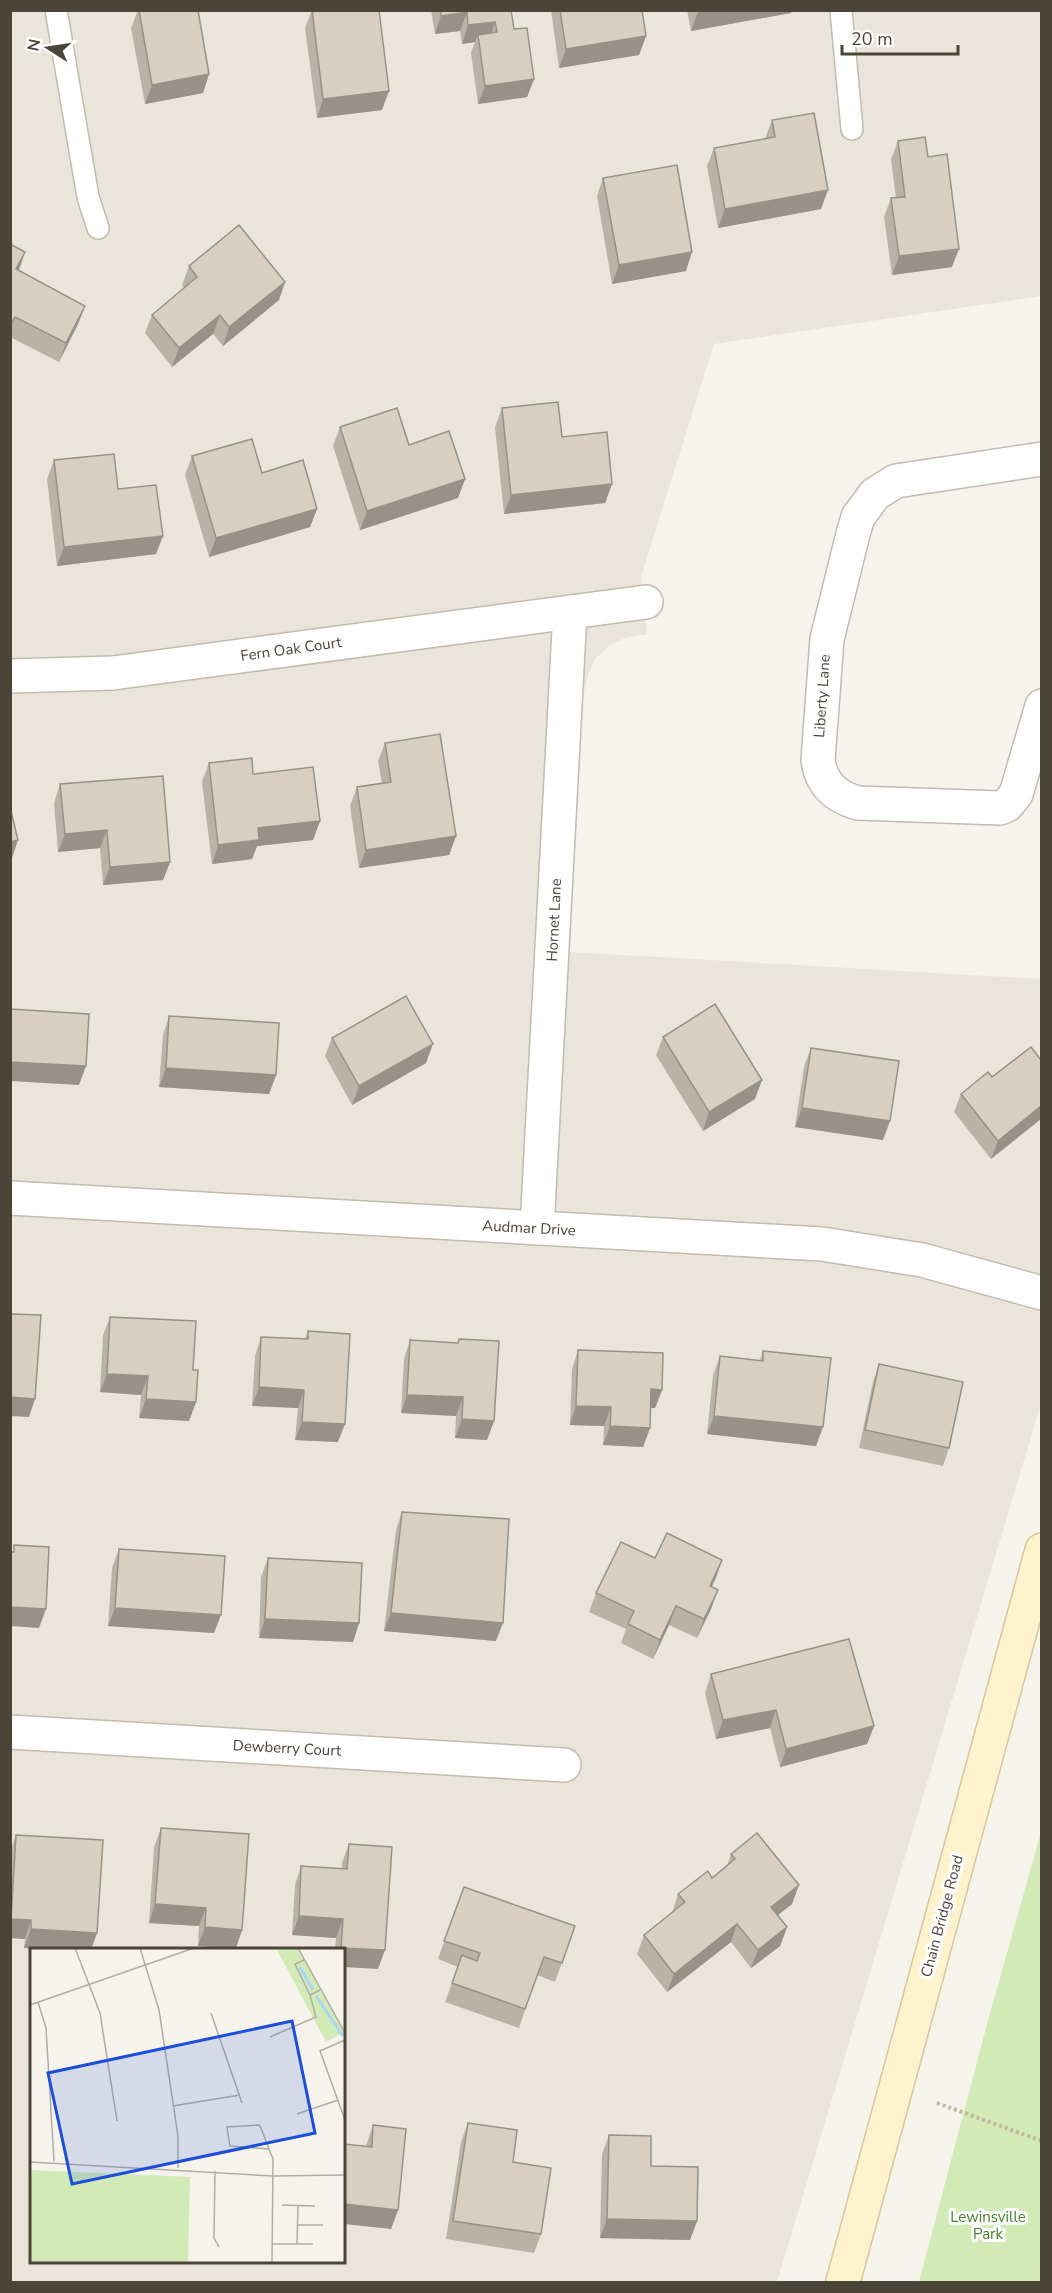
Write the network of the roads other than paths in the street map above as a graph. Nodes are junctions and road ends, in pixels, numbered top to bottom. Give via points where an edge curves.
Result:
1 (56, 10) edge
2 (841, 10) edge
3 (852, 129) dead end
4 (98, 228) dead end
5 (1041, 459) edge
6 (646, 602) dead end
7 (570, 612) junction
8 (10, 676) edge
9 (1041, 706) edge
10 (10, 1198) edge
11 (537, 1228) junction
12 (1041, 1293) edge
13 (1041, 1550) edge
14 (10, 1732) edge
15 (564, 1765) dead end
16 (843, 2283) edge

1 - 4 lane via 88,197
2 - 3 lane
5 - 9 street, Liberty Lane via 896,481 866,505 853,534 827,639 819,771 831,789 858,802 1000,808 1016,794
6 - 7 street, Fern Oak Court
7 - 8 street, Fern Oak Court via 113,672
7 - 11 street, Hornet Lane
10 - 11 street, Audmar Drive
11 - 12 street, Audmar Drive via 822,1244 922,1260
13 - 16 main road, Chain Bridge Road
14 - 15 street, Dewberry Court

